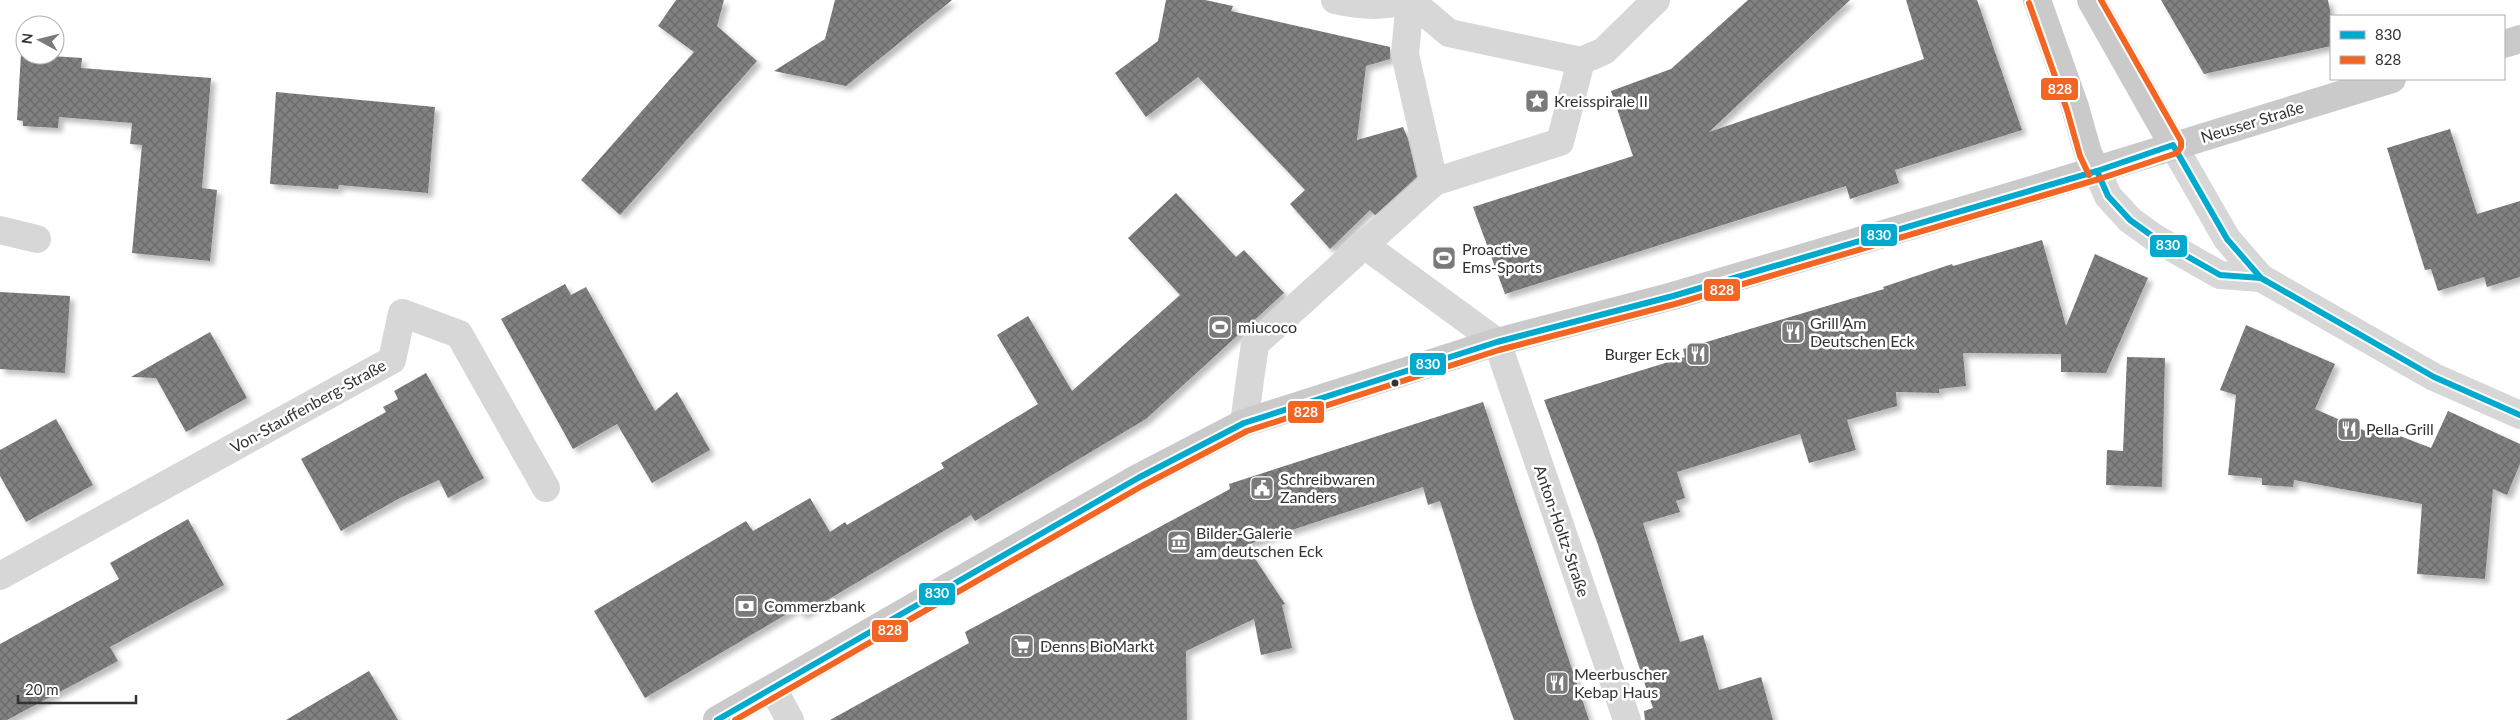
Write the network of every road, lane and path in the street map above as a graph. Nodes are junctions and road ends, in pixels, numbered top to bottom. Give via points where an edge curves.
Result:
1 (1335, 0) edge
2 (1410, 0) edge
3 (1656, 0) edge
4 (2037, 0) edge
5 (2091, 0) edge
6 (2520, 39) edge
7 (2505, 44) edge
8 (1581, 60) junction
9 (2389, 80) edge
10 (2173, 145) junction
11 (2096, 172) junction
12 (1434, 182) junction
13 (0, 230) edge
14 (37, 239) dead end
15 (1363, 244) junction
16 (2260, 278) junction
17 (1497, 342) junction
18 (2520, 415) edge
19 (1244, 423) junction
20 (546, 488) dead end
21 (0, 576) edge
22 (773, 689) junction
23 (717, 720) edge
24 (790, 720) edge
25 (1627, 720) edge

1 - 2 street via 1363,6
2 - 8 street via 1449,34
2 - 12 street via 1405,54
3 - 8 street via 1604,51
4 - 11 main road
5 - 10 main road
6 - 7 main road
8 - 12 street via 1560,142
9 - 10 main road, Neusser Straße
10 - 11 main road, Neusser Straße
10 - 16 street via 2227,238
11 - 16 street via 2108,196 2130,220 2155,238 2220,275
11 - 17 main road, Neusser Straße via 1674,296
12 - 15 street
13 - 14 street
15 - 17 street
15 - 19 street via 1254,344
16 - 18 street via 2434,377
17 - 19 main road, Neusser Straße
17 - 25 street, Anton-Holtz-Straße
19 - 22 main road, Neusser Straße via 1138,478
20 - 21 street, Von-Stauffenberg-Straße via 459,334 402,313 392,360
22 - 23 main road, Neusser Straße
22 - 24 street

